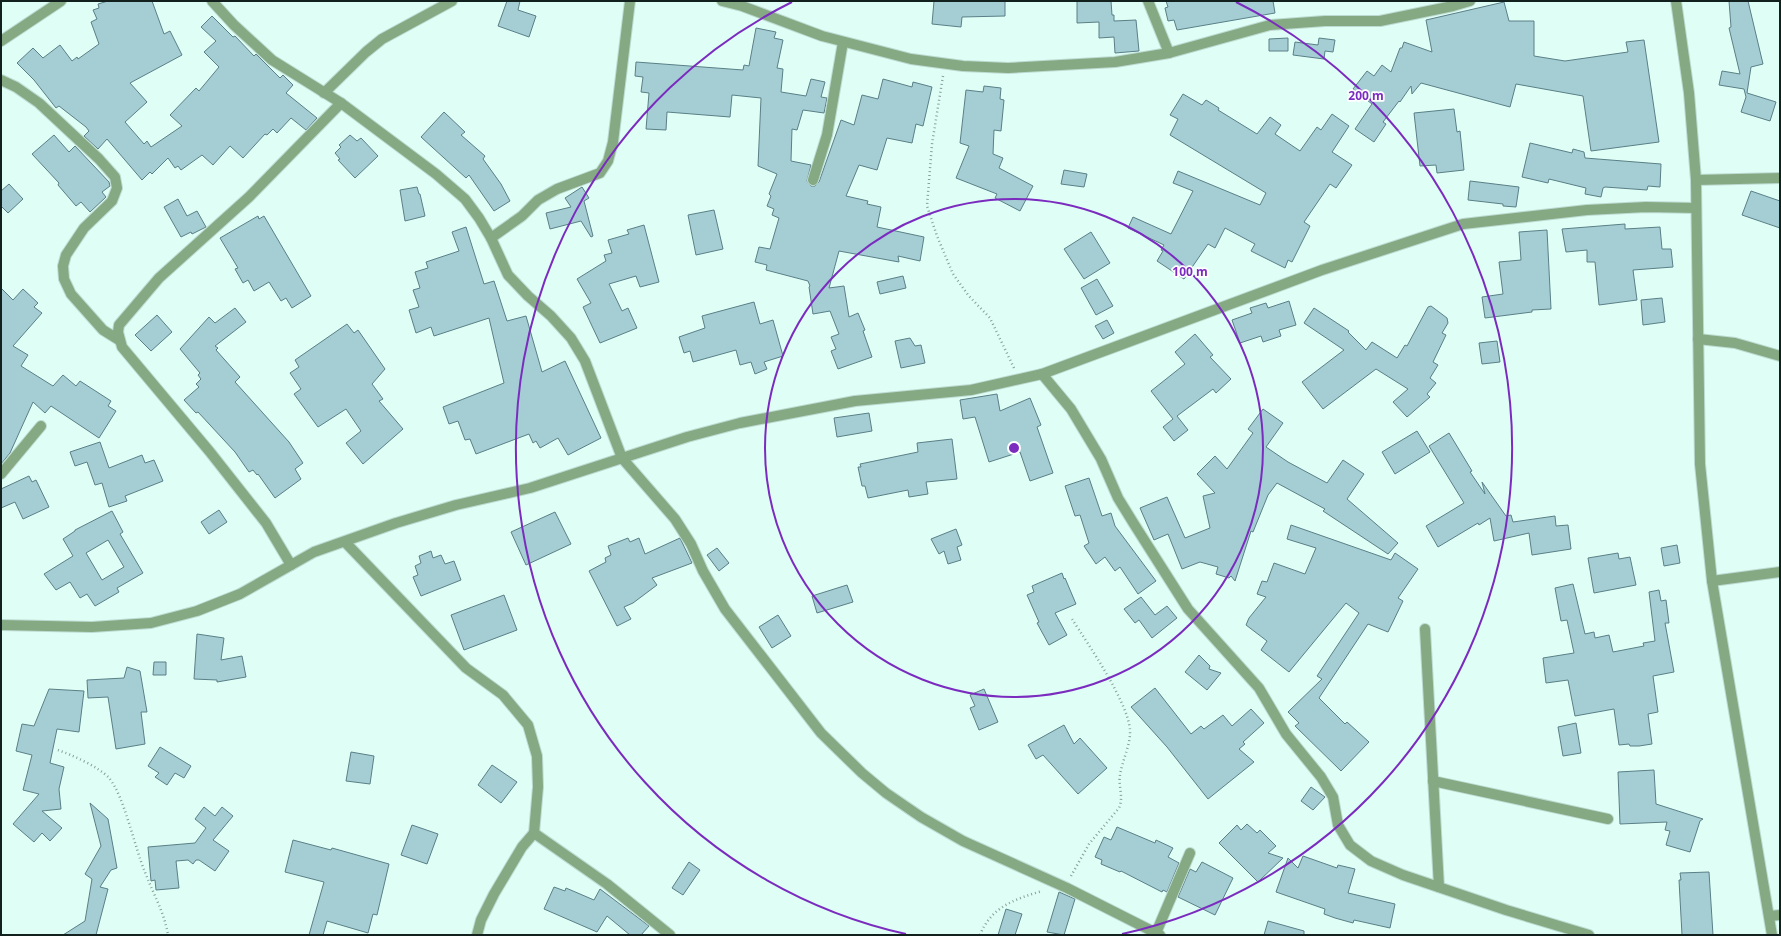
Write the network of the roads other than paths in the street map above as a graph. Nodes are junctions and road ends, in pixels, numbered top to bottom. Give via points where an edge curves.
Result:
1 (61, 1) edge
2 (212, 1) edge
3 (452, 1) edge
4 (630, 1) edge
5 (722, 1) edge
6 (1148, 1) edge
7 (1470, 1) edge
8 (1676, 1) edge
9 (1, 41) edge
10 (843, 42) junction
11 (1169, 53) junction
12 (1, 80) edge
13 (324, 93) junction
14 (341, 103) junction
15 (1780, 178) edge
16 (813, 180) dead end
17 (1696, 180) junction
18 (1696, 208) junction
19 (491, 238) junction
20 (1698, 338) junction
21 (119, 340) junction
22 (1780, 356) edge
23 (1042, 374) junction
24 (41, 426) dead end
25 (622, 458) junction
26 (1, 474) edge
27 (345, 542) junction
28 (291, 565) junction
29 (1780, 572) edge
30 (1712, 581) junction
31 (1, 625) edge
32 (1425, 628) dead end
33 (1433, 781) junction
34 (1608, 819) dead end
35 (534, 833) junction
36 (1190, 853) dead end
37 (1439, 887) junction
38 (1775, 915) edge
39 (1158, 934) edge
40 (477, 935) edge
41 (670, 935) edge
42 (1589, 935) edge
43 (1772, 935) edge

1 - 9 street
2 - 13 street via 272,60
3 - 13 street via 382,39
4 - 19 street via 613,142 608,161 600,172 557,189 538,200 522,216
5 - 10 street
6 - 11 street
7 - 11 street via 1380,21 1325,21 1270,26
8 - 17 street via 1689,93
10 - 11 street via 911,59 1008,68 1115,62
10 - 16 street via 827,135
12 - 21 street via 39,103 115,177 117,188 112,201 84,228 66,255 63,266 64,279 71,294 103,330
13 - 14 street
14 - 19 street via 436,174 464,199 480,218
14 - 21 street via 249,197 159,278 123,318 119,325
15 - 17 street
17 - 18 street
18 - 20 street
18 - 23 street via 1587,210 1463,224 1322,270
19 - 25 street via 508,275 571,338 584,361
20 - 22 street via 1735,344
20 - 30 street via 1700,464
21 - 28 street via 122,347 266,523
23 - 25 street via 971,390 855,401 788,412 687,437
23 - 37 street via 1071,409 1101,459 1118,498 1188,609 1259,688 1286,734 1321,777 1333,797 1338,825 1350,845 1371,861
24 - 26 street
25 - 27 street via 530,488 456,505 396,523
25 - 39 street via 675,520 691,544 725,609 779,680 822,733 862,773 886,793 963,841 1057,883
27 - 28 street via 314,552
27 - 35 street via 466,668 503,695 528,725 537,764
28 - 31 street via 240,594 197,611 151,623 92,627
29 - 30 street
30 - 38 street
32 - 33 street
33 - 34 street
33 - 37 street
35 - 40 street via 522,847 494,894 481,920
35 - 41 street via 608,884
36 - 39 street
37 - 42 street
38 - 43 street

